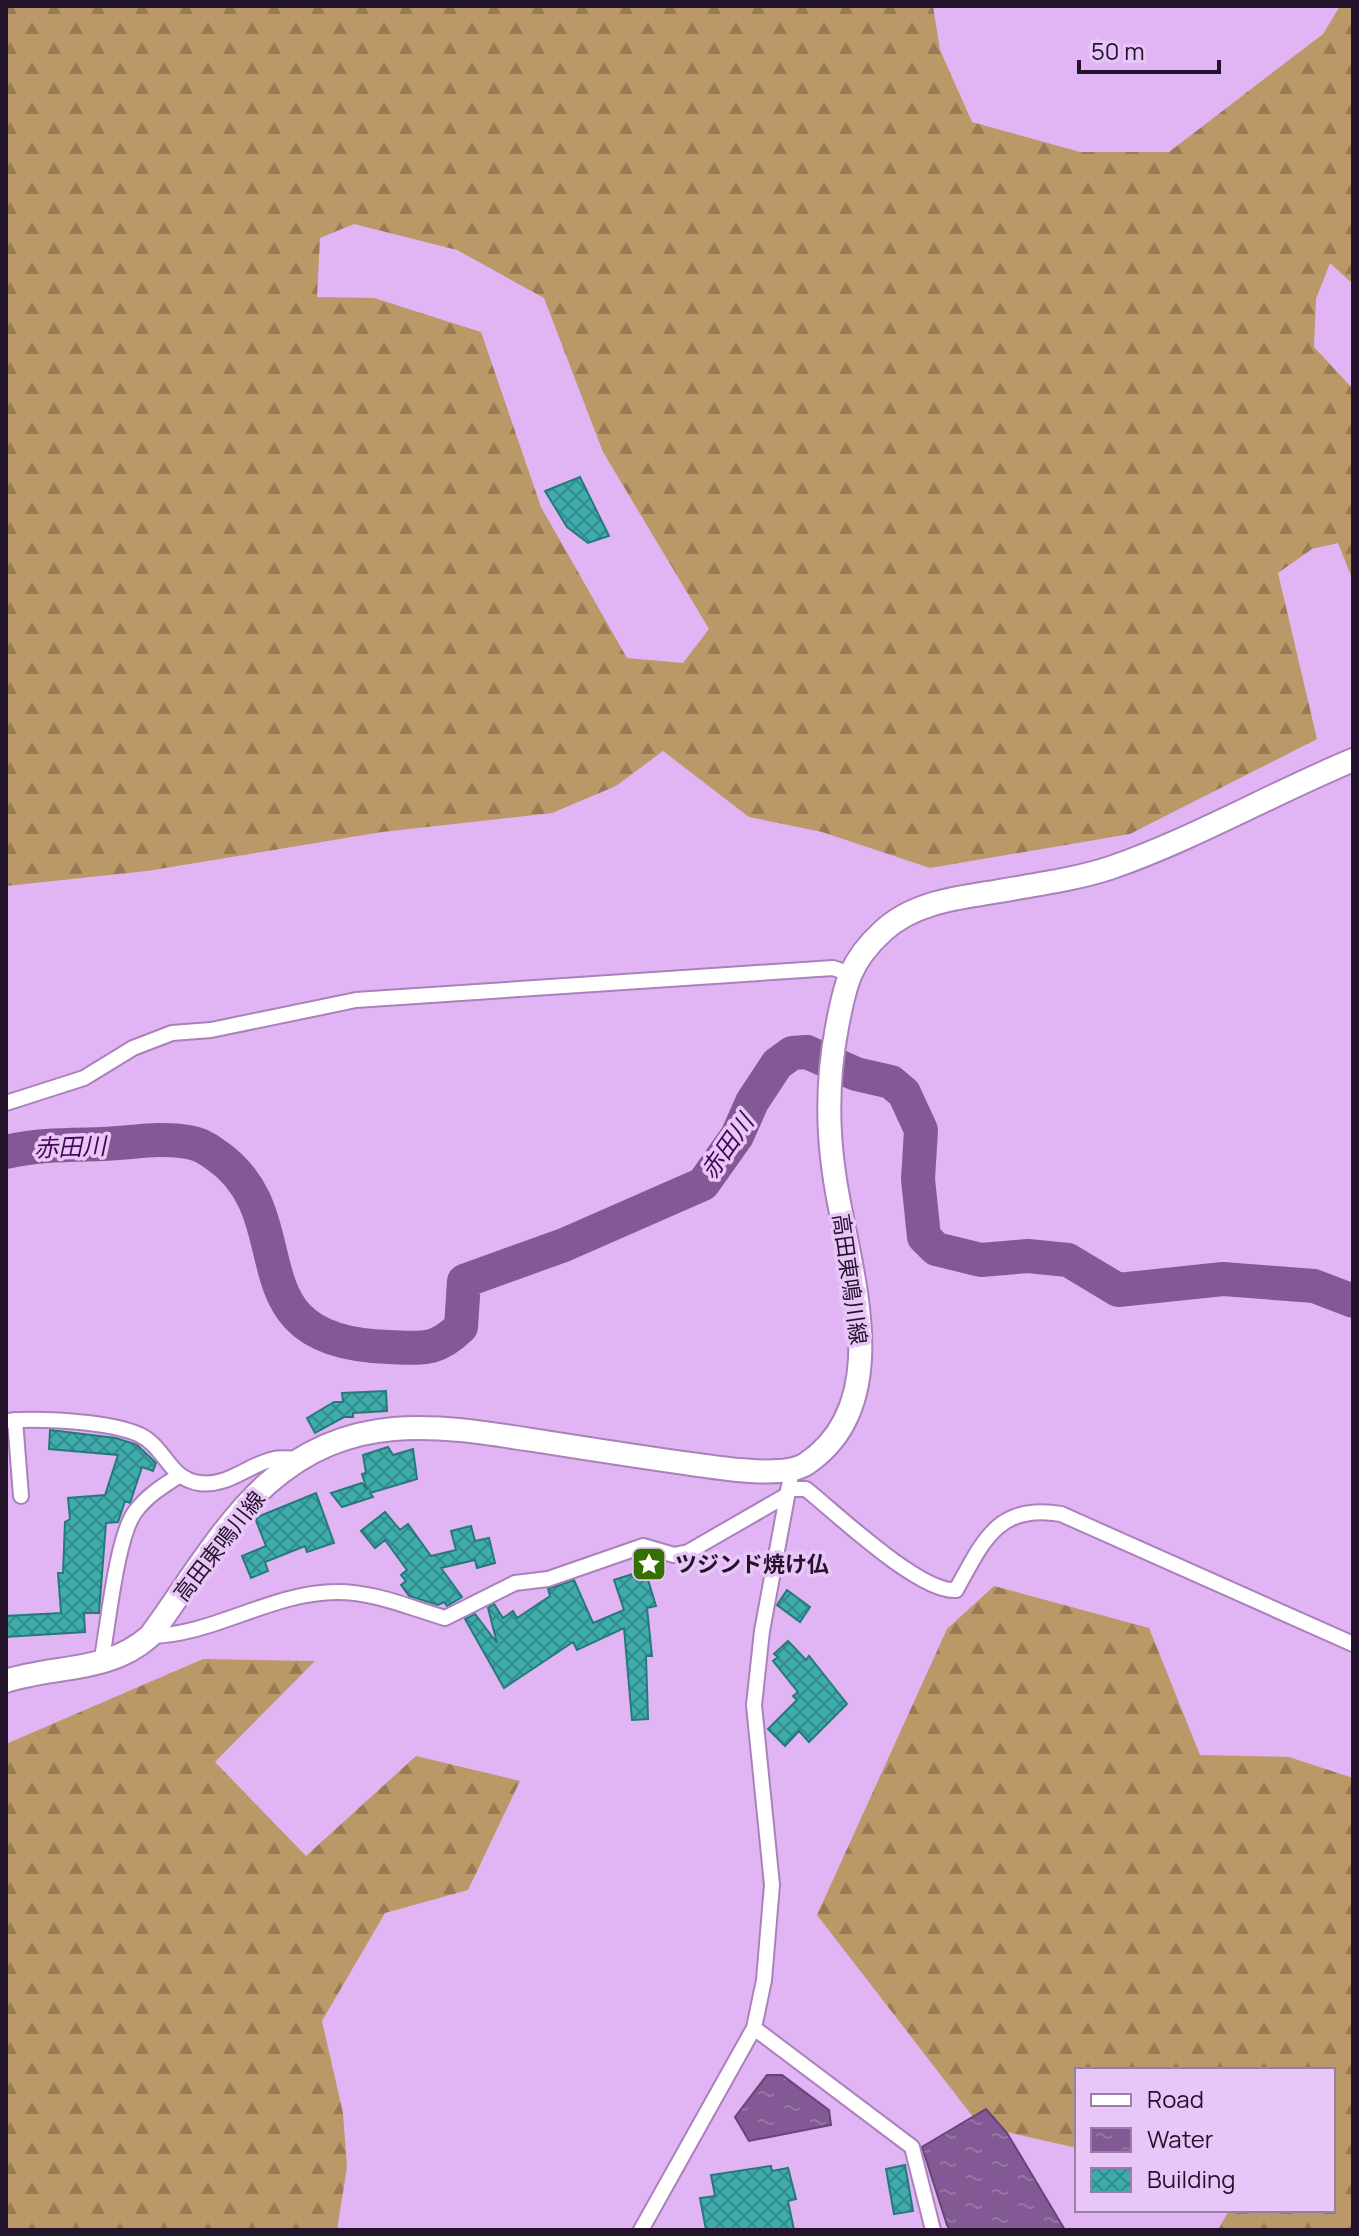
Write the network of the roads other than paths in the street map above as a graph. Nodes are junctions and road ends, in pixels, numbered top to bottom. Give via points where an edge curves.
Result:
1 (1353, 760) edge
2 (848, 973) junction
3 (6, 1103) edge
4 (10, 1420) edge
5 (301, 1459) junction
6 (177, 1477) junction
7 (789, 1485) junction
8 (21, 1496) dead end
9 (150, 1636) junction
10 (1353, 1644) edge
11 (101, 1663) junction
12 (6, 1681) edge
13 (754, 2028) junction
14 (648, 2228) edge
15 (933, 2230) edge

1 - 2 main road, 高田東鳴川線 via 1108,868 932,904 888,926
2 - 3 street via 833,968 356,1000 172,1033 133,1048 84,1078
2 - 7 main road, 高田東鳴川線 via 831,1081 833,1169 858,1316 859,1383 841,1428
4 - 6 street via 140,1435 160,1449
4 - 8 street
5 - 6 street via 274,1459 216,1484
5 - 7 main road, 高田東鳴川線 via 346,1437 380,1429 444,1426 727,1469
5 - 9 main road, 高田東鳴川線 via 244,1509
6 - 11 street via 154,1491 133,1515 121,1547
7 - 9 street via 688,1552 674,1555 643,1546 548,1579 515,1583 445,1618 373,1594 333,1592 273,1604 176,1636
7 - 10 street via 806,1489 920,1580 942,1591 956,1590 1000,1522 1020,1512 1042,1511 1061,1514
7 - 13 street via 754,1705 772,1885
9 - 11 main road, 高田東鳴川線 via 135,1650
11 - 12 main road, 高田東鳴川線 via 37,1671
13 - 14 street
13 - 15 street via 912,2147

